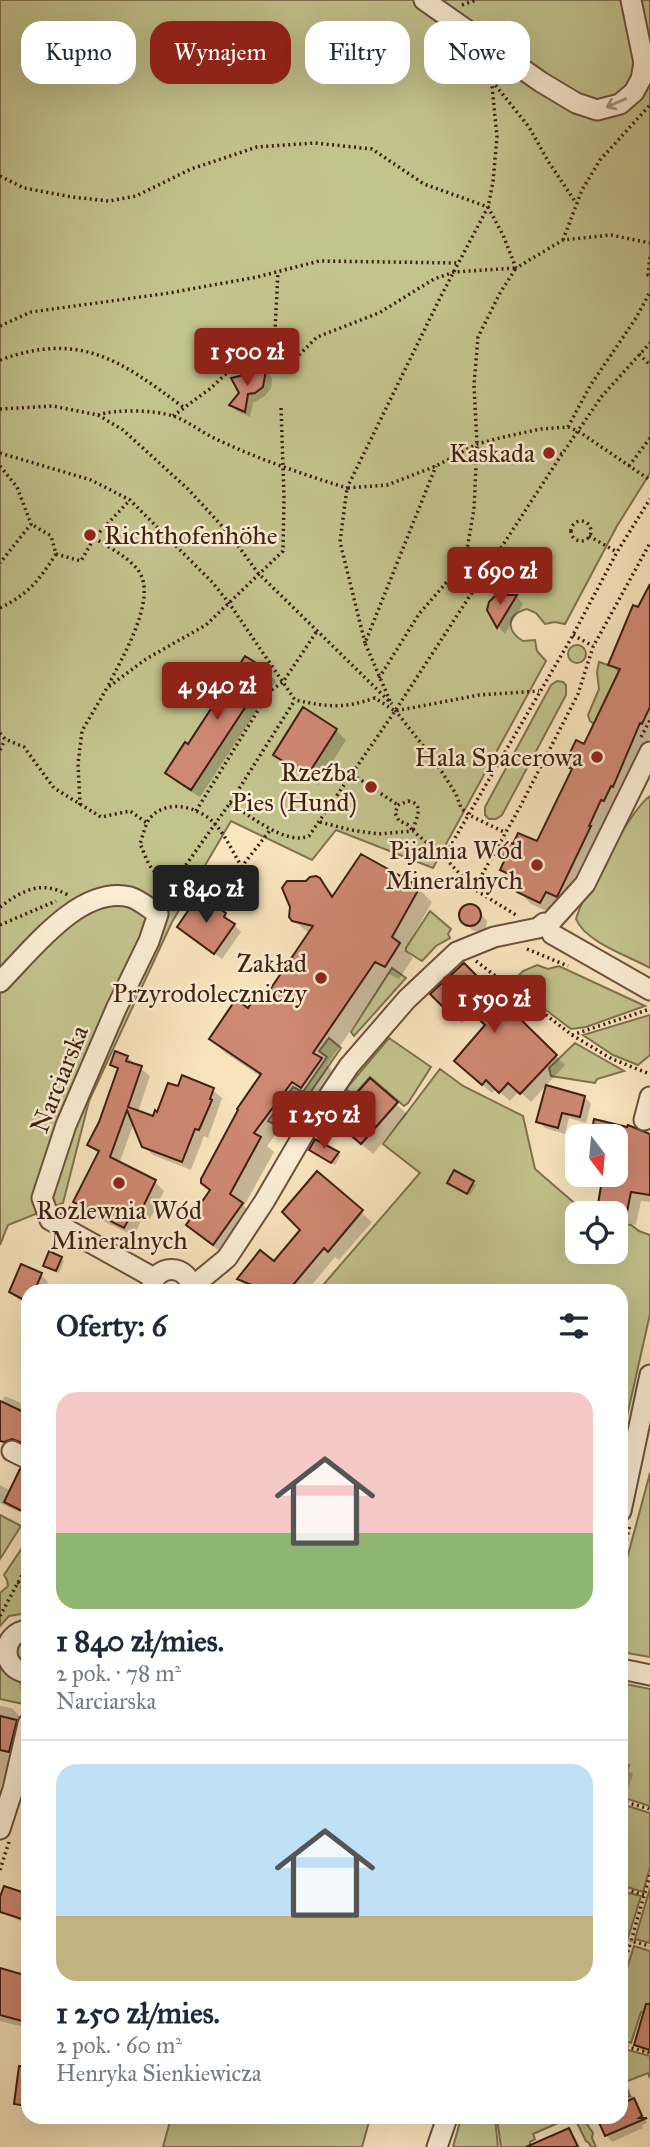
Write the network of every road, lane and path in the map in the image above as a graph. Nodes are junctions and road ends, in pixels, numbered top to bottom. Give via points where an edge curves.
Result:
1 (424, 0) edge
2 (631, 0) edge
3 (454, 21) edge
4 (530, 74) edge
5 (491, 84) edge
6 (494, 84) edge
7 (650, 106) edge
8 (0, 176) edge
9 (576, 203) junction
10 (488, 207) junction
11 (563, 240) junction
12 (650, 243) edge
13 (650, 257) edge
14 (457, 263) junction
15 (516, 268) junction
16 (278, 272) junction
17 (454, 272) junction
18 (650, 275) edge
19 (650, 292) edge
20 (0, 326) edge
21 (650, 343) edge
22 (639, 354) junction
23 (0, 360) edge
24 (278, 365) junction
25 (650, 365) edge
26 (281, 406) dead end
27 (184, 408) junction
28 (0, 409) edge
29 (98, 415) junction
30 (173, 416) junction
31 (568, 427) junction
32 (578, 431) junction
33 (650, 438) edge
34 (477, 444) junction
35 (0, 453) edge
36 (549, 453) dead end
37 (562, 454) junction
38 (0, 466) edge
39 (436, 466) junction
40 (629, 466) junction
41 (282, 468) junction
42 (650, 480) edge
43 (347, 488) junction
44 (650, 499) edge
45 (130, 500) junction
46 (31, 524) junction
47 (589, 536) junction
48 (94, 538) junction
49 (650, 543) edge
50 (617, 552) junction
51 (56, 554) junction
52 (0, 564) edge
53 (258, 573) junction
54 (229, 603) junction
55 (0, 608) edge
56 (317, 631) junction
57 (573, 635) junction
58 (365, 643) junction
59 (593, 647) junction
60 (379, 678) junction
61 (283, 682) junction
62 (107, 688) junction
63 (539, 691) junction
64 (295, 701) junction
65 (392, 704) junction
66 (395, 711) junction
67 (0, 733) edge
68 (5, 739) junction
69 (0, 750) edge
70 (650, 752) edge
71 (352, 775) junction
72 (230, 803) junction
73 (80, 805) junction
74 (398, 805) junction
75 (196, 810) junction
76 (469, 815) junction
77 (320, 822) junction
78 (147, 823) junction
79 (215, 823) junction
80 (271, 829) junction
81 (413, 831) junction
82 (506, 833) junction
83 (444, 857) junction
84 (242, 867) junction
85 (173, 883) junction
86 (474, 889) junction
87 (84, 905) junction
88 (0, 907) edge
89 (158, 914) junction
90 (517, 915) dead end
91 (0, 925) edge
92 (546, 928) junction
93 (517, 949) dead end
94 (469, 956) dead end
95 (579, 971) dead end
96 (0, 982) edge
97 (650, 990) edge
98 (650, 1009) edge
99 (572, 1035) junction
100 (650, 1074) edge
101 (650, 1097) edge
102 (643, 1119) dead end
103 (151, 1284) edge
104 (154, 1284) edge
105 (190, 1284) edge
106 (198, 1284) edge
107 (650, 1375) edge
108 (628, 1478) edge
109 (21, 1577) edge
110 (18, 1582) junction
111 (21, 1586) edge
112 (0, 1616) edge
113 (21, 1631) edge
114 (3, 1660) edge
115 (628, 1670) edge
116 (21, 1671) edge
117 (650, 1675) edge
118 (21, 1754) edge
119 (628, 1803) edge
120 (650, 1810) edge
121 (0, 1829) edge
122 (650, 1875) edge
123 (628, 1890) edge
124 (644, 1895) junction
125 (631, 1941) junction
126 (650, 1946) edge
127 (628, 1951) edge
128 (628, 2047) edge
129 (650, 2053) edge
130 (444, 2124) edge
131 (438, 2147) edge

1 - 3 street
2 -> 4 street via 644,63 634,92 621,104 597,110 576,103
5 - 10 path via 496,138
6 - 9 path via 529,127
7 - 9 path via 600,160
8 - 10 path via 24,188 109,201 136,196 191,169 257,147 316,143 373,149 424,184
9 - 11 path
10 - 14 path
10 - 15 path
11 - 12 path via 611,235
11 - 15 path
13 - 18 path
14 - 16 path via 319,261
14 - 17 path
15 - 17 path
15 - 34 path via 478,337 474,386
16 - 20 path via 31,312
16 - 24 path
17 - 24 path via 379,313 317,337 289,365
17 - 43 path
19 - 31 path
21 - 22 path
22 - 25 path
22 - 32 path
23 - 27 path via 23,351 59,347 96,353 140,376
24 - 27 path via 250,362 233,366
26 - 41 path
27 - 30 path
28 - 29 path via 53,406
29 - 30 path via 148,412
29 - 53 path via 123,430 188,489
30 - 41 path
31 - 32 path
31 - 34 path
32 - 37 path
32 - 40 path
33 - 40 path
34 - 39 path
34 - 60 path via 466,555 419,614
35 - 45 path via 91,480
36 - 37 path
37 - 66 path
38 - 46 path via 18,487
39 - 43 path via 387,485
39 - 58 path
40 - 42 path
41 - 43 path
41 - 53 path via 283,551
43 - 58 path via 340,542
44 - 50 path
45 - 48 path
45 - 54 path
46 - 51 path via 51,536
46 - 52 path
47 - 47 path via 574,538 573,524 586,522
47 - 50 path
48 - 51 path via 81,561
48 - 62 path via 139,571 143,585 144,601 134,634
49 - 59 path
50 - 57 path
51 - 55 path via 23,596
53 - 54 path
53 - 56 path
54 - 61 path
54 - 62 path via 206,625 146,659
56 - 61 path
56 - 65 path
57 - 59 path
57 - 63 path
58 - 60 path
59 - 82 path via 578,694
60 - 65 path
61 - 64 path
61 - 75 path via 270,691
62 - 73 path via 82,730
63 - 66 path via 479,695
63 - 76 path
64 - 66 path via 328,707 353,706 375,698
64 - 72 path
65 - 66 path
66 - 71 path
66 - 76 path via 435,761
67 - 68 path
68 - 69 path
68 - 73 path via 24,747 54,788
70 - 92 street via 585,884
71 - 74 path via 373,782 374,789
71 - 77 path
72 - 79 path
72 - 80 path
73 - 78 path via 100,817 130,811
74 - 81 path via 399,821
74 - 81 path via 408,801 418,808
75 - 78 path via 177,806 159,811
75 - 79 path
76 - 82 path
76 - 83 path
77 - 80 path via 300,840
77 - 81 path via 379,834
78 - 85 path via 141,844 151,869
79 - 84 path
79 - 85 path
80 - 84 path
81 - 83 path
82 - 86 path
83 - 86 path
84 - 85 path via 222,892
85 - 89 path
86 - 90 path
87 - 88 path via 43,886 16,895
87 - 89 street via 114,896 132,898
87 - 91 path via 56,901
87 - 96 street via 64,917
89 - 103 street, Narciarska via 66,1125 42,1198 50,1220
92 - 97 street
92 - 106 street via 494,937 457,952 407,999 349,1066 227,1258
93 - 95 path via 528,949
94 - 99 path
98 - 99 path
99 - 100 path via 612,1059
101 - 102 street
104 - 105 street via 160,1272 168,1269 176,1270
107 - 108 street
109 - 110 path
110 - 111 path
110 - 112 path
113 - 114 street via 7,1642
114 - 116 street
115 - 117 street
118 - 121 street
119 - 120 path
122 - 124 path
123 - 124 path
124 - 125 path
125 - 126 path
125 - 127 path
128 - 129 path
130 - 131 street

